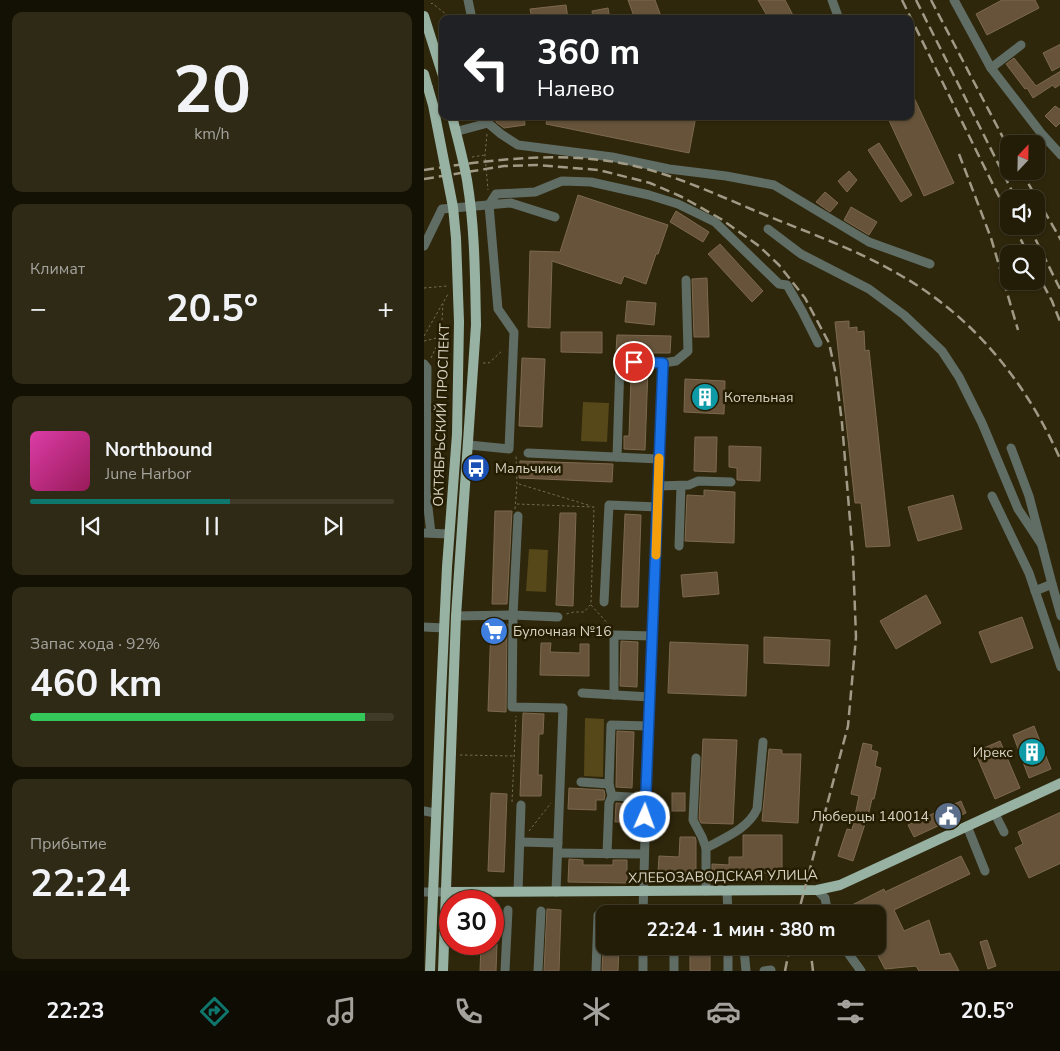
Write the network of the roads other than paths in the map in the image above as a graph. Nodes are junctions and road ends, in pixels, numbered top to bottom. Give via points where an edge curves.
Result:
1 (468, 0) edge
2 (832, 0) edge
3 (954, 0) edge
4 (471, 15) edge
5 (838, 15) edge
6 (424, 16) edge
7 (1021, 45) dead end
8 (439, 63) edge
9 (991, 68) junction
10 (424, 74) edge
11 (453, 120) edge
12 (488, 120) edge
13 (462, 130) dead end
14 (1060, 155) edge
15 (489, 205) junction
16 (556, 217) dead end
17 (768, 229) dead end
18 (424, 246) edge
19 (930, 264) dead end
20 (686, 280) dead end
21 (818, 343) dead end
22 (663, 363) junction
23 (425, 366) edge
24 (469, 445) junction
25 (1011, 448) dead end
26 (528, 452) dead end
27 (616, 457) junction
28 (659, 459) junction
29 (730, 482) dead end
30 (658, 486) junction
31 (682, 486) junction
32 (425, 491) edge
33 (992, 496) dead end
34 (658, 507) junction
35 (518, 516) dead end
36 (427, 533) edge
37 (449, 534) junction
38 (1042, 545) junction
39 (679, 546) dead end
40 (1052, 584) junction
41 (1035, 591) junction
42 (604, 602) dead end
43 (513, 615) junction
44 (456, 616) junction
45 (1060, 616) edge
46 (558, 617) road end
47 (424, 627) edge
48 (444, 628) junction
49 (653, 636) junction
50 (1060, 667) edge
51 (582, 693) dead end
52 (614, 695) junction
53 (650, 696) junction
54 (649, 726) junction
55 (763, 742) dead end
56 (696, 758) dead end
57 (581, 782) dead end
58 (1060, 782) edge
59 (609, 784) junction
60 (612, 796) junction
61 (646, 798) junction
62 (517, 805) road end
63 (424, 811) edge
64 (436, 812) junction
65 (995, 814) junction
66 (967, 826) junction
67 (1004, 832) dead end
68 (520, 842) junction
69 (558, 848) junction
70 (706, 848) junction
71 (607, 854) junction
72 (644, 854) junction
73 (985, 871) dead end
74 (446, 890) edge
75 (817, 890) junction
76 (727, 891) junction
77 (429, 892) edge
78 (504, 892) edge
79 (518, 892) junction
80 (556, 892) junction
81 (643, 892) junction
82 (706, 892) junction
83 (643, 905) edge
84 (728, 905) edge
85 (827, 905) edge
86 (508, 910) dead end
87 (541, 911) dead end
88 (444, 955) edge
89 (597, 955) edge
90 (643, 955) edge
91 (674, 955) edge
92 (728, 955) edge
93 (744, 955) edge
94 (849, 955) edge
95 (430, 971) edge
96 (443, 971) edge
97 (504, 971) edge
98 (538, 971) edge
99 (596, 971) edge
100 (643, 971) edge
101 (674, 971) edge
102 (728, 971) edge
103 (746, 971) edge
104 (861, 971) edge

1 - 4 street
2 - 5 street
3 - 9 street
6 - 8 main road
7 - 9 street
9 - 14 street
10 - 37 main road, ОКТЯБРЬСКИЙ ПРОСПЕКТ, bridge via 453,207 457,244 457,434
11 - 24 main road, ОКТЯБРЬСКИЙ ПРОСПЕКТ, bridge via 466,179 475,251 476,325
12 - 13 street
12 - 19 street via 518,145 774,185 869,242
15 - 16 street via 511,203
15 - 18 street via 442,209
15 - 21 street via 496,194 535,192 562,181 591,182 678,204 715,222 779,284 787,286
15 - 24 street via 498,309 514,332 509,449
17 - 38 street via 801,254 869,289 904,315 942,351 982,423 1018,509
20 - 22 street via 688,351 676,361
22 - 27 street via 620,362
22 - 28 street
23 - 32 street
24 - 44 main road, ОКТЯБРЬСКИЙ ПРОСПЕКТ
25 - 38 street via 1029,496
26 - 27 street
27 - 28 street
28 - 30 street
29 - 31 street via 698,481
30 - 31 street
30 - 34 street
31 - 39 street
32 - 36 street
33 - 41 street
34 - 42 street via 609,505
34 - 49 street
35 - 43 street
36 - 37 street
37 - 48 main road, ОКТЯБРЬСКИЙ ПРОСПЕКТ
38 - 40 street
40 - 41 street
40 - 45 street
41 - 50 street
43 - 44 street
43 - 46 street
43 - 69 street via 512,708 563,708
44 - 74 main road, ОКТЯБРЬСКИЙ ПРОСПЕКТ
47 - 48 street
48 - 64 main road, ОКТЯБРЬСКИЙ ПРОСПЕКТ
49 - 52 street via 614,634
49 - 53 street
51 - 52 street
52 - 53 street
53 - 54 street
54 - 59 street via 611,724
54 - 61 street
55 - 70 street via 755,814 743,827
56 - 70 street via 693,820
57 - 59 street
58 - 65 main road, ХЛЕБОЗАВОДСКАЯ УЛИЦА
59 - 60 street
60 - 61 street
60 - 71 street
61 - 72 street
62 - 68 street
63 - 64 street
64 - 77 main road, ОКТЯБРЬСКИЙ ПРОСПЕКТ
65 - 66 main road, ХЛЕБОЗАВОДСКАЯ УЛИЦА
65 - 67 street
66 - 73 street
66 - 75 main road, ХЛЕБОЗАВОДСКАЯ УЛИЦА via 879,862 840,885
68 - 69 street
68 - 79 street
69 - 71 street
69 - 80 street
70 - 82 street
71 - 72 street
72 - 81 street
75 - 76 main road, ХЛЕБОЗАВОДСКАЯ УЛИЦА
75 - 85 street via 826,898
76 - 82 main road, ХЛЕБОЗАВОДСКАЯ УЛИЦА
76 - 84 street
77 - 95 main road, ОКТЯБРЬСКИЙ ПРОСПЕКТ
78 - 79 main road, ХЛЕБОЗАВОДСКАЯ УЛИЦА
79 - 80 main road, ХЛЕБОЗАВОДСКАЯ УЛИЦА
80 - 81 main road, ХЛЕБОЗАВОДСКАЯ УЛИЦА
81 - 82 main road, ХЛЕБОЗАВОДСКАЯ УЛИЦА
81 - 83 street
86 - 97 street
87 - 98 street
88 - 96 main road, ОКТЯБРЬСКИЙ ПРОСПЕКТ
89 - 99 street
90 - 100 street
91 - 101 street
92 - 102 street
93 - 103 street
94 - 104 street

